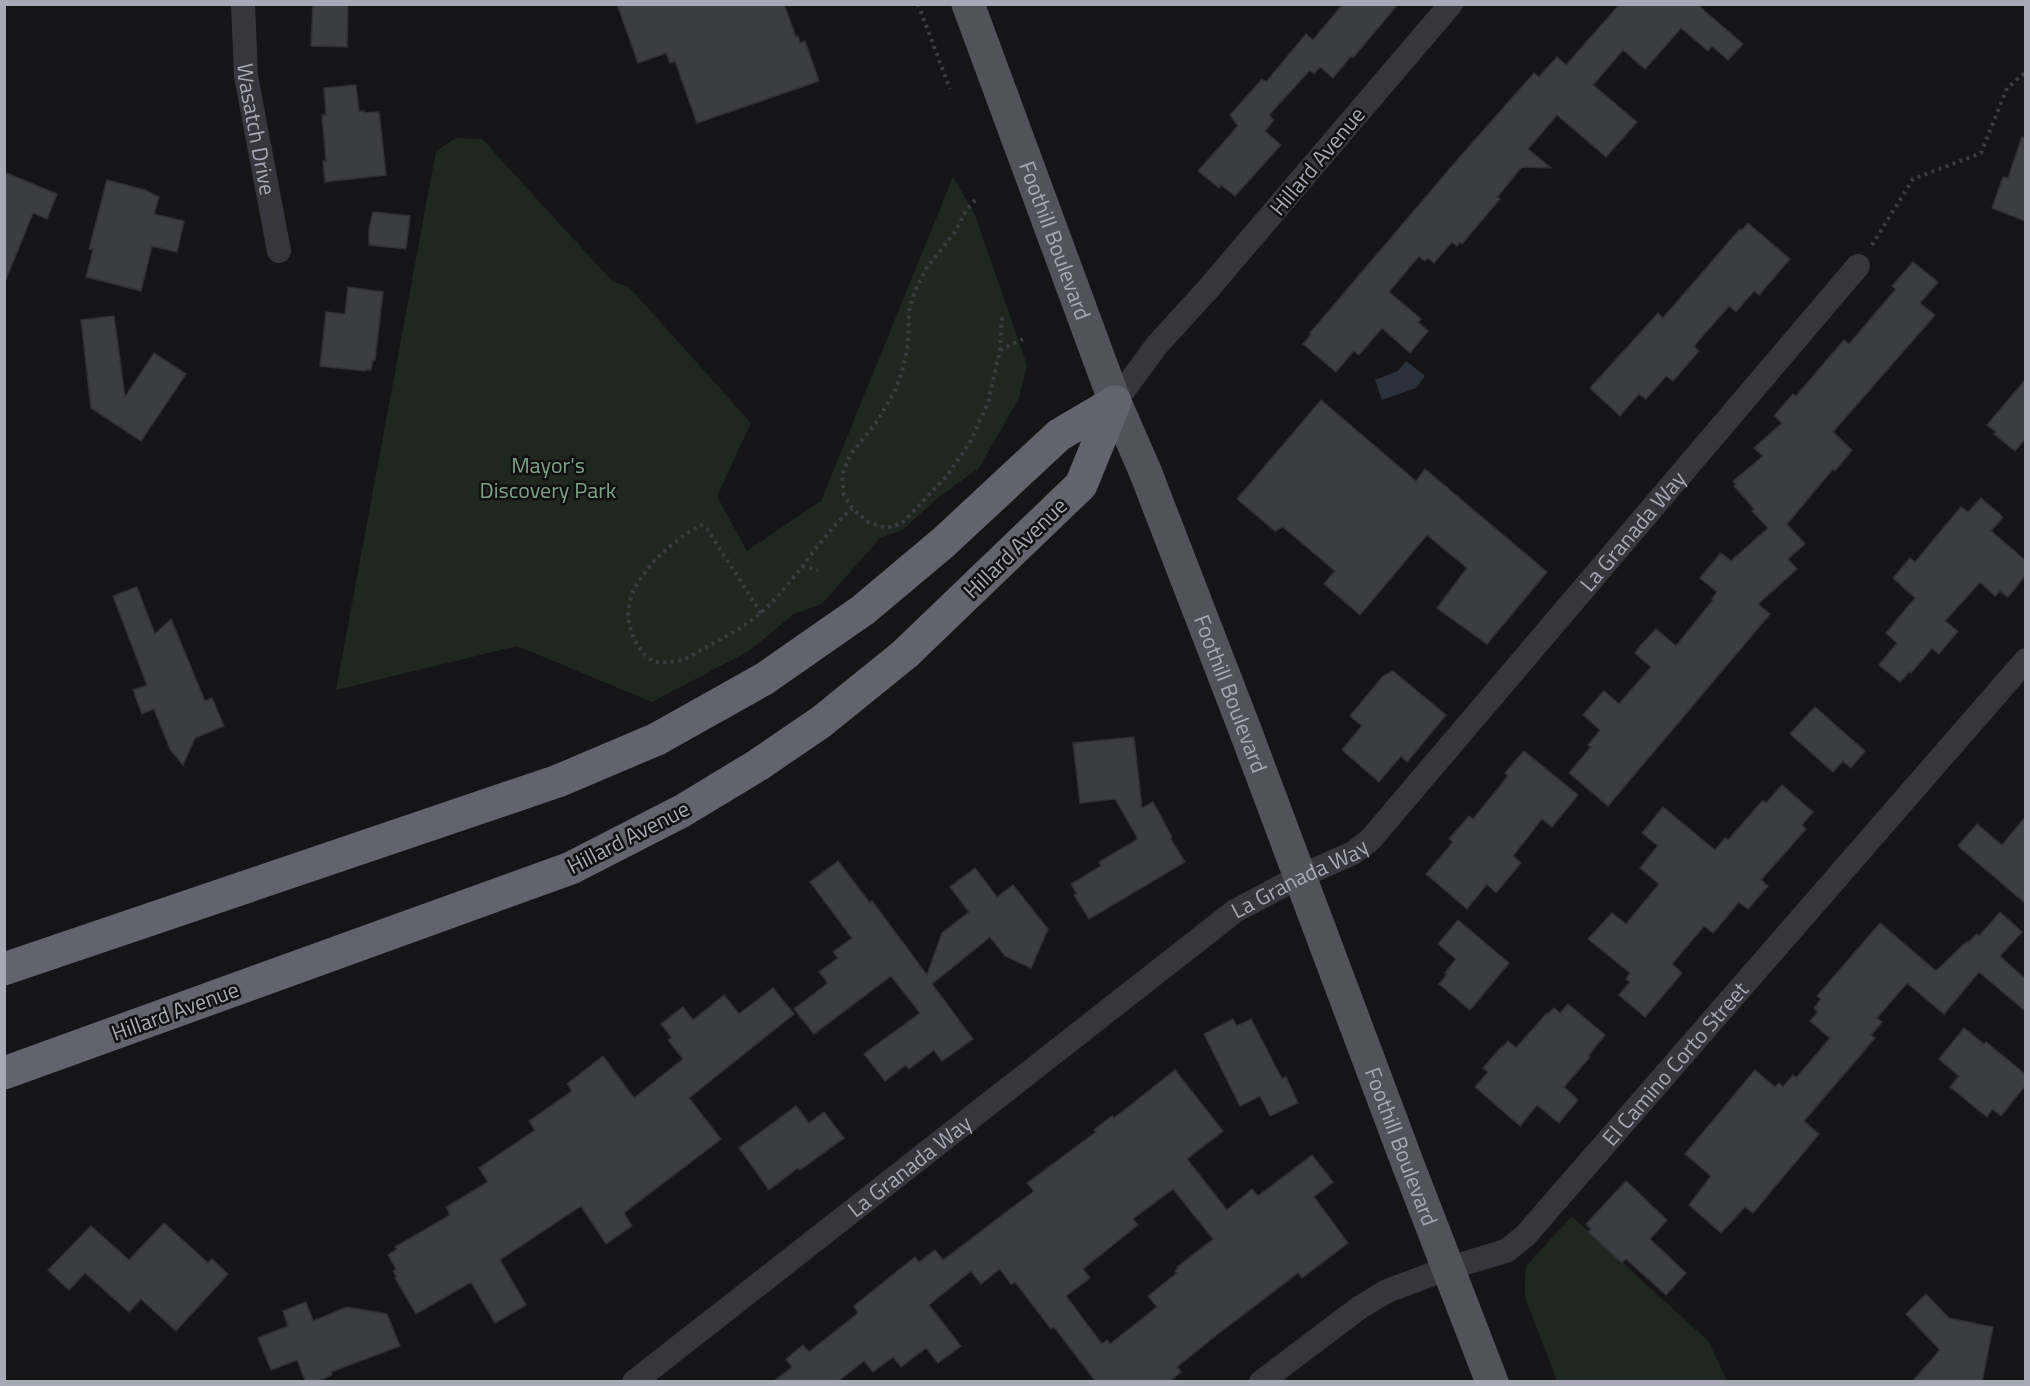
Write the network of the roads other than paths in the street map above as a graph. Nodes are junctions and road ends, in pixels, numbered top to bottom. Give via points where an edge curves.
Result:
1 (243, 4) edge
2 (968, 4) edge
3 (1451, 4) edge
4 (279, 251) dead end
5 (1858, 266) road end
6 (1115, 402) junction
7 (2025, 660) edge
8 (1299, 877) junction
9 (4, 969) edge
10 (4, 1073) edge
11 (1449, 1268) junction
12 (634, 1382) edge
13 (1261, 1382) edge
14 (1492, 1382) edge

1 - 4 street, Wasatch Drive via 246,76
2 - 6 main road, Foothill Boulevard
3 - 6 street, Hillard Avenue via 1157,345
5 - 8 street, La Granada Way via 1370,840 1353,853
6 - 8 main road, Foothill Boulevard
6 - 9 highway, Hillard Avenue via 1059,435 944,542 863,610 764,679 657,739 558,782
6 - 10 highway, Hillard Avenue via 1081,485 906,654 821,722 692,806 571,868
7 - 11 street, El Camino Corto Street via 1525,1236 1506,1251
8 - 11 main road, Foothill Boulevard
8 - 12 street, La Granada Way via 1235,911
11 - 13 street, El Camino Corto Street via 1387,1291
11 - 14 main road, Foothill Boulevard

